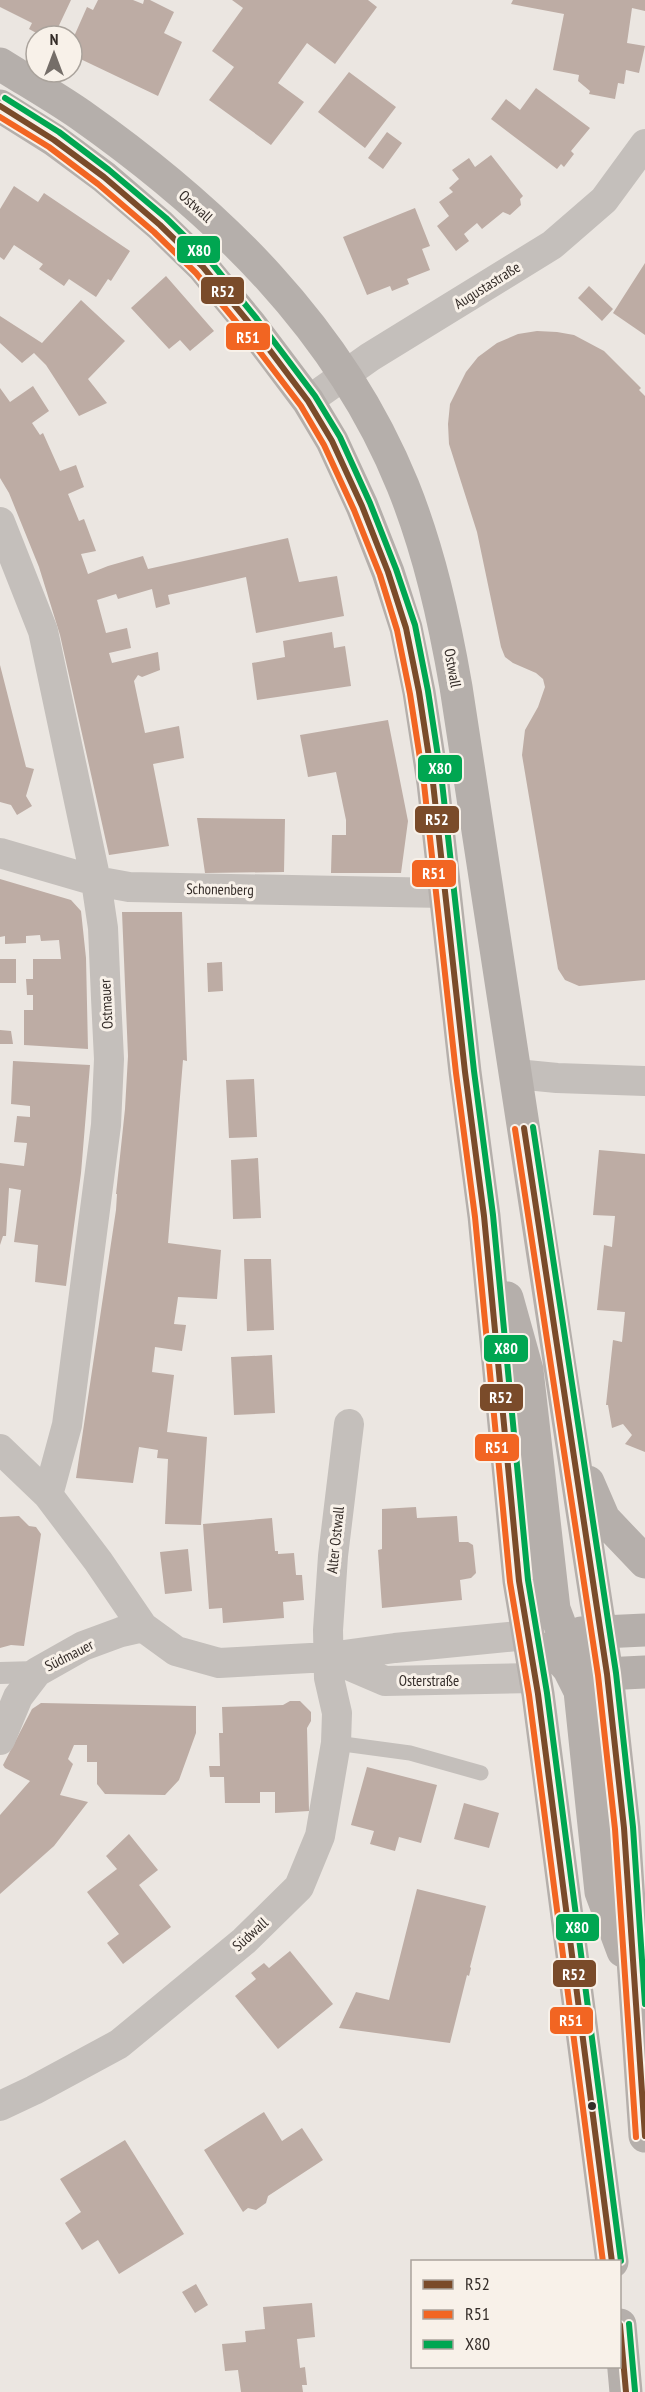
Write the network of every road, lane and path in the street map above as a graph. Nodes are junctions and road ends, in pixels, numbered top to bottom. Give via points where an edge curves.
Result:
1 (0, 64) edge
2 (0, 106) edge
3 (645, 144) edge
4 (345, 375) junction
5 (308, 401) junction
6 (0, 522) edge
7 (0, 853) edge
8 (96, 881) junction
9 (445, 893) junction
10 (516, 1074) junction
11 (645, 1081) edge
12 (484, 1216) junction
13 (349, 1424) dead end
14 (570, 1442) junction
15 (0, 1449) edge
16 (48, 1495) junction
17 (645, 1562) edge
18 (142, 1627) junction
19 (645, 1630) edge
20 (601, 1632) junction
21 (562, 1634) junction
22 (528, 1635) junction
23 (329, 1657) junction
24 (37, 1672) junction
25 (645, 1672) edge
26 (0, 1673) edge
27 (607, 1674) junction
28 (573, 1676) junction
29 (535, 1678) junction
30 (0, 1740) edge
31 (336, 1743) junction
32 (481, 1773) dead end
33 (645, 1931) edge
34 (636, 1990) junction
35 (0, 2106) edge
36 (645, 2136) edge
37 (612, 2260) edge
38 (621, 2336) edge
39 (626, 2392) edge

1 - 4 main road, Ostwall via 80,114 183,194 265,270 308,321
2 - 5 main road via 104,177 160,225 203,267
3 - 4 street, Augustastraße via 604,200 552,245
4 - 5 street, Augustastraße
4 - 10 main road, Ostwall via 402,485 437,592 456,687
5 - 9 main road via 332,441 362,506 406,628 430,760
6 - 8 street, Ostmauer via 43,631
7 - 8 street, Schonenberg
8 - 9 street, Schonenberg via 129,887
8 - 16 street, Ostmauer via 103,928 109,1059 106,1125 67,1425
9 - 12 main road
10 - 11 street
10 - 14 main road, Ostwall
12 - 21 main road via 527,1370 554,1609
12 - 22 main road via 519,1581
13 - 23 street, Alter Ostwall via 333,1556
14 - 17 main road, Ostwall via 604,1519
14 - 20 main road, Ostwall
15 - 16 street
16 - 18 street
18 - 23 street, Osterstraße via 176,1651 219,1663
18 - 24 street, Südmauer via 83,1646
19 - 20 main road
20 - 21 main road
20 - 27 main road, Ostwall
21 - 22 main road
21 - 27 main road via 580,1660
22 - 23 street, Osterstraße
22 - 28 main road via 552,1648
22 - 29 main road
23 - 29 street, Osterstraße via 385,1681
23 - 31 street, Südwall via 337,1713
24 - 26 street
24 - 30 street, Südmauer via 18,1697
25 - 27 main road
27 - 28 main road
27 - 34 main road, Ostwall
28 - 29 main road
28 - 34 main road via 580,1691 601,1892
29 - 37 main road
31 - 32 lane via 410,1753
31 - 35 street, Südwall via 320,1836 299,1887 244,1941 119,2044
33 - 34 main road
34 - 36 main road
38 - 39 main road

